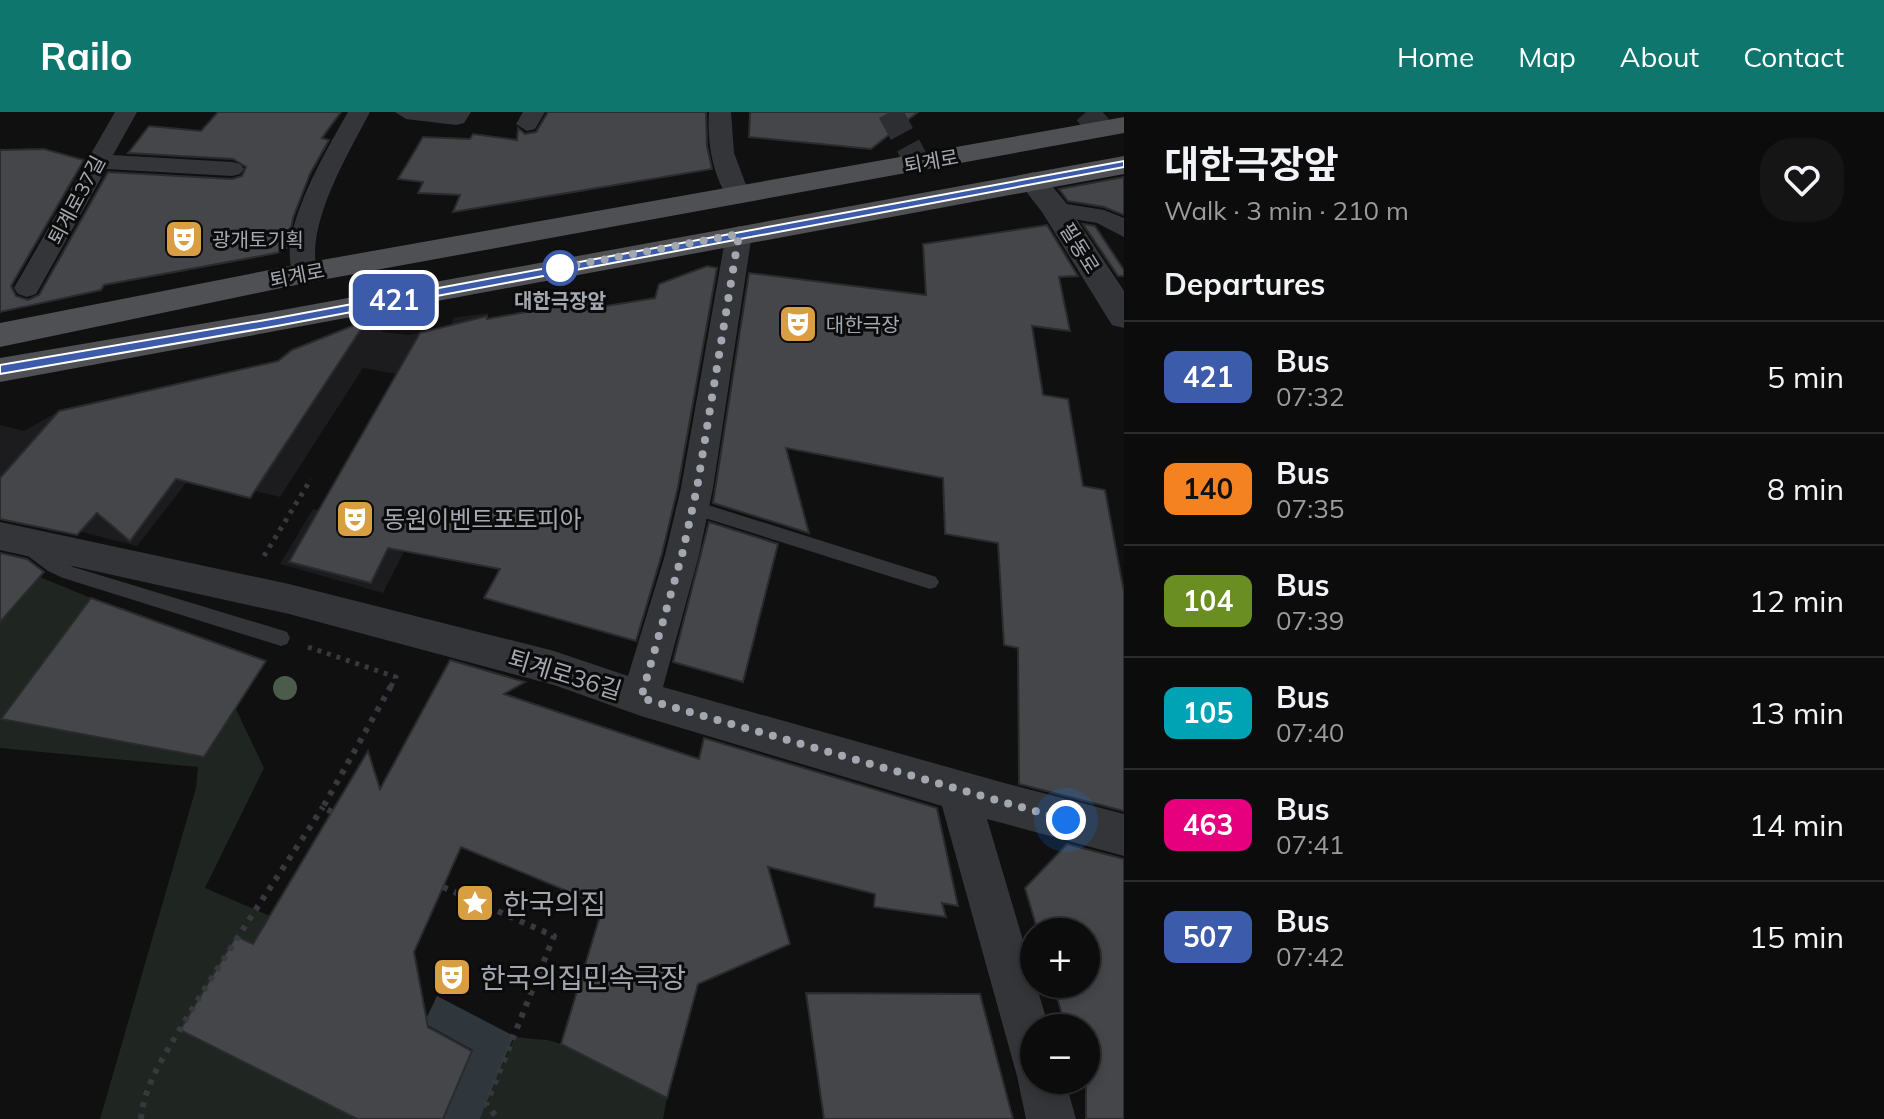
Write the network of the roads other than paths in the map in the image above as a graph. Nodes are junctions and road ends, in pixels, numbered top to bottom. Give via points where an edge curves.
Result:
1 (126, 112) edge
2 (359, 112) edge
3 (406, 112) edge
4 (460, 112) edge
5 (720, 112) edge
6 (1124, 125) edge
7 (96, 161) junction
8 (1124, 165) edge
9 (232, 169) dead end
10 (1033, 181) junction
11 (737, 193) junction
12 (1055, 209) junction
13 (1124, 229) edge
14 (739, 234) junction
15 (305, 273) junction
16 (27, 288) dead end
17 (1124, 317) edge
18 (0, 335) edge
19 (0, 370) edge
20 (692, 507) junction
21 (12, 540) edge
22 (930, 582) dead end
23 (281, 638) road end
24 (641, 698) junction
25 (958, 790) junction
26 (1124, 835) edge
27 (1021, 1014) edge
28 (1044, 1094) edge
29 (1051, 1119) edge

1 - 7 street, 퇴계로37길
2 - 15 street via 319,186 300,257
3 - 4 street via 456,118
5 - 11 street via 718,133
6 - 11 main road, 퇴계로
7 - 9 street
7 - 16 street, 퇴계로37길
8 - 10 main road, 퇴계로
10 - 12 street, 필동로
10 - 14 main road, 퇴계로
11 - 15 main road, 퇴계로
12 - 13 street via 1104,217
12 - 17 street, 필동로
14 - 19 main road, 퇴계로
14 - 20 street
15 - 18 main road, 퇴계로
20 - 22 lane
20 - 24 street
21 - 23 lane via 69,573
21 - 24 street, 퇴계로36길 via 289,599 554,668
24 - 25 street, 퇴계로36길
25 - 26 street, 퇴계로36길
25 - 27 street
28 - 29 street

